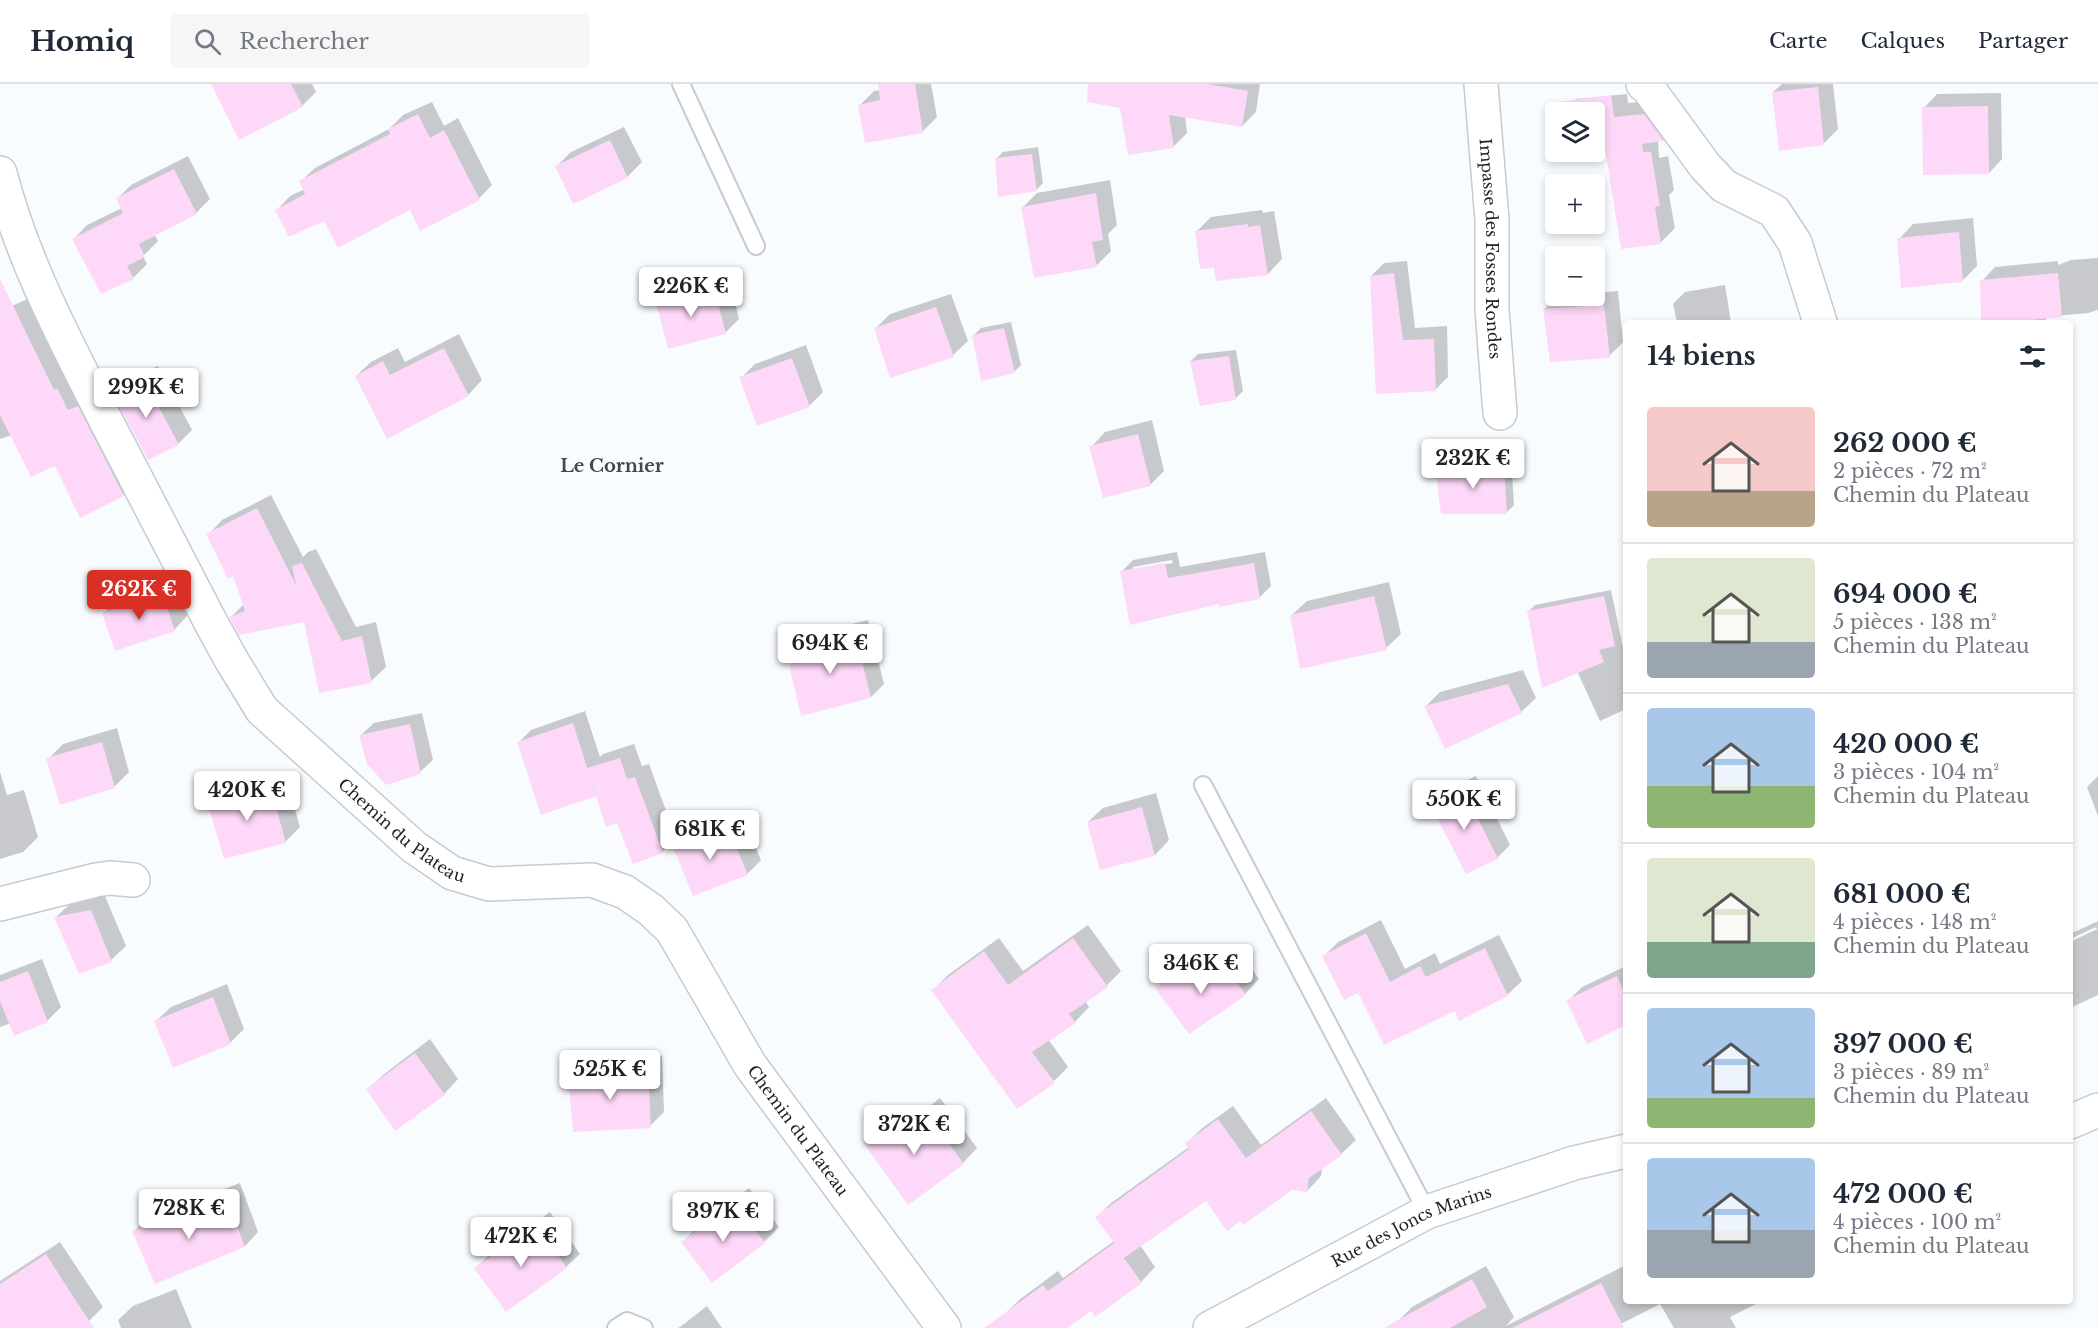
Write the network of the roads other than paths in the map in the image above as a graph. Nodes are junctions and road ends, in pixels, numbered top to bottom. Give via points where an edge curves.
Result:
1 (681, 84) edge
2 (1481, 84) edge
3 (1643, 84) edge
4 (0, 173) edge
5 (756, 246) dead end
6 (1819, 320) edge
7 (1500, 413) dead end
8 (1203, 785) dead end
9 (133, 880) dead end
10 (0, 904) edge
11 (2098, 1110) edge
12 (2073, 1121) edge
13 (1623, 1152) edge
14 (1427, 1212) junction
15 (615, 1328) edge
16 (644, 1328) edge
17 (944, 1328) edge
18 (1210, 1328) edge

1 - 5 lane
2 - 7 street, Impasse des Fosses Rondes via 1492,220 1492,310
3 - 6 street via 1724,186 1774,211 1795,243
4 - 17 street, Chemin du Plateau via 30,265 66,342 210,621 262,710 414,847 452,873 489,884 592,880 625,892 651,910 672,930 750,1065
8 - 14 lane
9 - 10 street via 96,880
11 - 12 street
13 - 14 street, Rue des Joncs Marins via 1574,1163
14 - 18 street, Rue des Joncs Marins
15 - 16 lane via 627,1321

